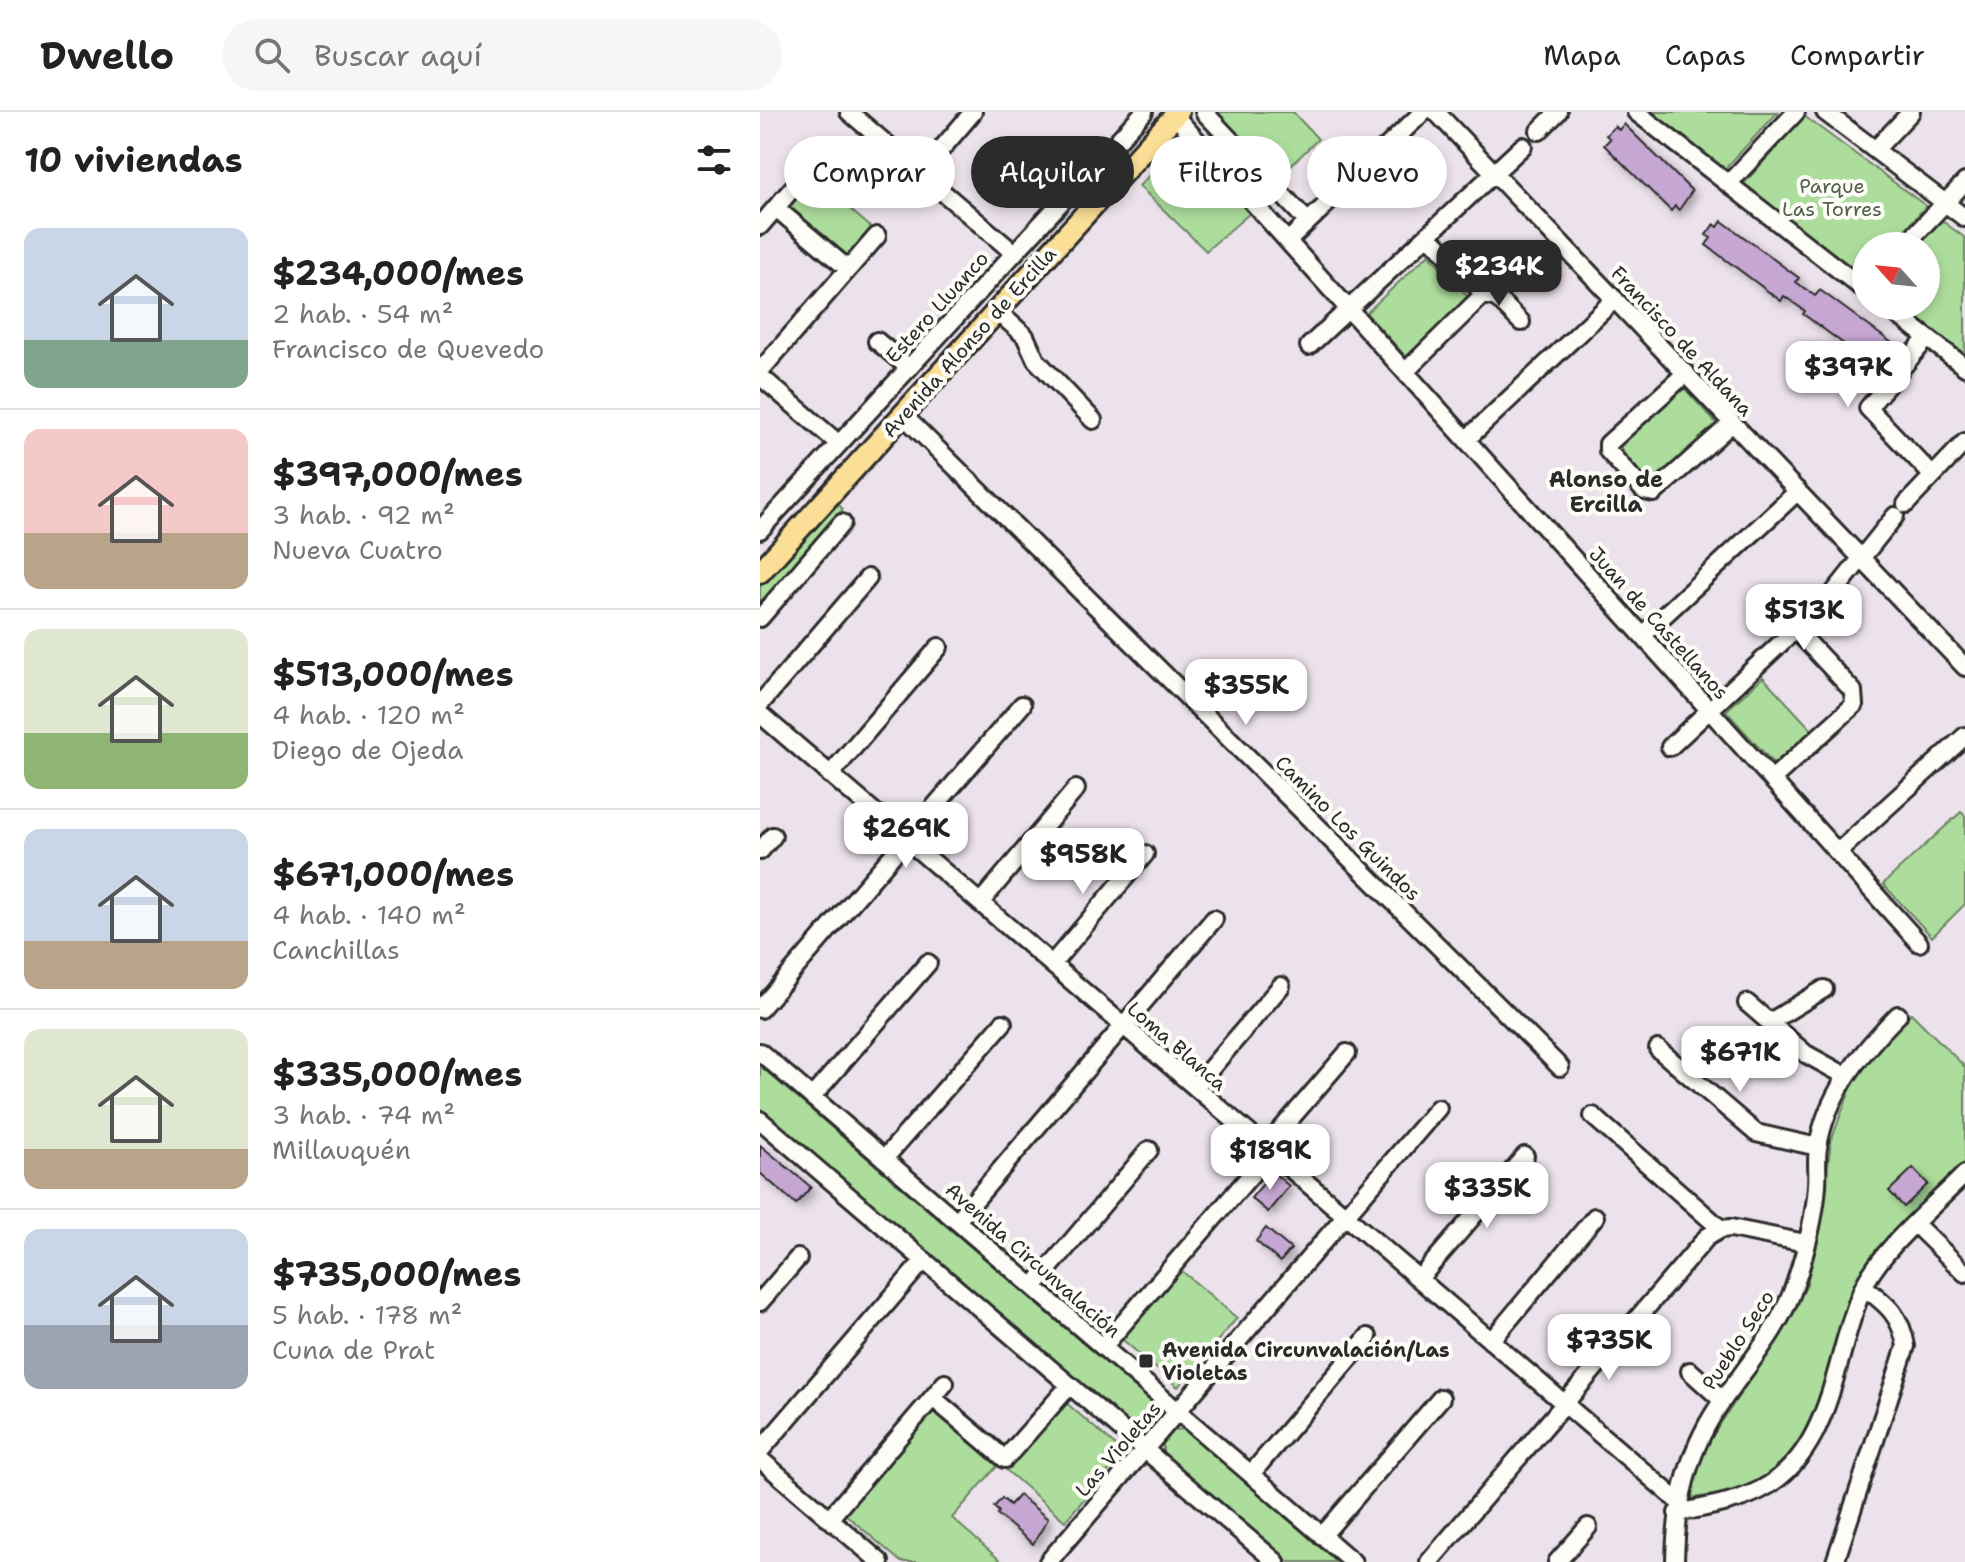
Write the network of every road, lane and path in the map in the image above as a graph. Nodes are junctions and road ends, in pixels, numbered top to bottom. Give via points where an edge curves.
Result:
1 (973, 112) edge
2 (1144, 112) edge
3 (1204, 112) edge
4 (1423, 112) edge
5 (1436, 112) edge
6 (1558, 112) edge
7 (1636, 112) edge
8 (1796, 112) edge
9 (1825, 112) edge
10 (1911, 112) edge
11 (851, 113) edge
12 (1176, 114) edge
13 (1539, 131) dead end
14 (878, 136) edge
15 (953, 136) edge
16 (1523, 146) dead end
17 (1875, 150) junction
18 (1495, 172) junction
19 (1965, 182) edge
20 (1728, 184) junction
21 (784, 199) edge
22 (955, 202) edge
23 (1945, 203) junction
24 (776, 208) junction
25 (1965, 218) edge
26 (1308, 222) junction
27 (760, 226) edge
28 (1917, 232) edge
29 (1428, 235) junction
30 (877, 236) dead end
31 (1289, 240) junction
32 (1014, 253) junction
33 (848, 269) junction
34 (1852, 278) edge
35 (1484, 294) junction
36 (1615, 299) junction
37 (1350, 308) junction
38 (998, 312) junction
39 (1904, 320) edge
40 (1521, 322) dead end
41 (1927, 338) junction
42 (877, 341) dead end
43 (1309, 346) dead end
44 (1965, 367) edge
45 (909, 368) junction
46 (1406, 371) junction
47 (760, 373) edge
48 (1686, 373) junction
49 (903, 415) junction
50 (1093, 420) dead end
51 (1732, 423) junction
52 (1467, 439) junction
53 (1965, 442) edge
54 (839, 444) junction
55 (1932, 475) junction
56 (1798, 491) junction
57 (842, 523) dead end
58 (760, 530) edge
59 (1863, 559) junction
60 (760, 572) edge
61 (868, 578) dead end
62 (760, 618) edge
63 (1797, 631) junction
64 (1643, 635) junction
65 (939, 647) dead end
66 (1965, 667) edge
67 (760, 704) edge
68 (1022, 705) dead end
69 (1711, 711) junction
70 (760, 714) edge
71 (1965, 736) edge
72 (1670, 747) dead end
73 (830, 775) junction
74 (1772, 779) junction
75 (1076, 789) dead end
76 (773, 836) dead end
77 (906, 840) junction
78 (760, 851) edge
79 (1838, 852) junction
80 (1145, 854) dead end
81 (980, 903) junction
82 (1214, 919) dead end
83 (1919, 943) dead end
84 (928, 963) dead end
85 (1052, 964) junction
86 (1281, 986) dead end
87 (1824, 989) dead end
88 (1747, 1003) dead end
89 (760, 1009) edge
90 (1898, 1015) dead end
91 (1770, 1022) junction
92 (1003, 1023) dead end
93 (1124, 1026) junction
94 (1658, 1049) dead end
95 (760, 1052) edge
96 (1347, 1053) dead end
97 (1560, 1067) dead end
98 (1846, 1076) junction
99 (1195, 1087) junction
100 (812, 1097) junction
101 (1438, 1108) dead end
102 (1593, 1116) dead end
103 (760, 1120) edge
104 (1818, 1147) junction
105 (1149, 1150) dead end
106 (1268, 1150) junction
107 (1525, 1156) dead end
108 (884, 1159) junction
109 (1965, 1174) edge
110 (1345, 1216) junction
111 (1595, 1217) dead end
112 (957, 1221) junction
113 (1916, 1225) junction
114 (1721, 1229) junction
115 (1805, 1243) junction
116 (798, 1258) dead end
117 (924, 1260) junction
118 (1965, 1273) edge
119 (1419, 1279) junction
120 (1033, 1287) junction
121 (1864, 1287) junction
122 (760, 1302) edge
123 (1368, 1337) dead end
124 (1491, 1341) junction
125 (1103, 1347) junction
126 (1690, 1371) dead end
127 (945, 1383) dead end
128 (1070, 1385) junction
129 (933, 1398) junction
130 (1441, 1398) dead end
131 (1722, 1400) junction
132 (1564, 1404) junction
133 (1178, 1411) junction
134 (1145, 1449) junction
135 (760, 1451) edge
136 (760, 1459) edge
137 (1251, 1474) junction
138 (1678, 1507) junction
139 (829, 1519) junction
140 (1588, 1527) dead end
141 (1322, 1536) junction
142 (880, 1562) edge
143 (1048, 1562) edge
144 (1276, 1562) edge
145 (1353, 1562) edge
146 (1429, 1562) edge
147 (1557, 1562) edge
148 (1675, 1562) edge
149 (1835, 1562) edge

1 - 15 street
2 - 32 street, Estero Lluanco
3 - 26 street
4 - 26 street
5 - 18 street, Francisco de Aldana
6 - 13 street
7 - 20 street
8 - 20 street
9 - 17 street
10 - 17 street
11 - 14 street
12 - 31 street, Juan de Castellanos
12 - 38 main road, Avenida Alonso de Ercilla
16 - 18 street
17 - 23 street
18 - 29 street
18 - 36 street, Francisco de Aldana
19 - 23 street
20 - 34 street
21 - 24 street
22 - 32 street
23 - 25 street
23 - 28 street
24 - 27 street
24 - 33 street
26 - 31 street
29 - 35 street
29 - 37 street
30 - 33 street
31 - 37 street, Juan de Castellanos
32 - 45 street, Estero Lluanco
33 - 47 street
35 - 40 street via 1498,299
35 - 46 street
36 - 48 street, Francisco de Aldana
36 - 52 street
37 - 43 street
37 - 46 street, Juan de Castellanos
38 - 49 main road, Avenida Alonso de Ercilla
38 - 50 street via 1025,336 1036,360
39 - 41 street
41 - 44 street
41 - 55 street via 1868,408
42 - 45 street
45 - 54 street, Estero Lluanco
46 - 52 street, Juan de Castellanos
47 - 54 street
48 - 51 street, Francisco de Aldana
48 - 51 street via 1608,444 1608,451 1644,491 1654,493
49 - 60 main road, Avenida Alonso de Ercilla
49 - 97 street, Camino Los Guindos
51 - 56 street, Francisco de Aldana
52 - 64 street, Juan de Castellanos
53 - 55 street
54 - 58 street, Estero Lluanco
55 - 59 street
56 - 59 street, Francisco de Aldana
56 - 64 street
57 - 62 street
59 - 63 street
59 - 66 street, Francisco de Aldana
61 - 67 street
63 - 69 street
63 - 74 street via 1853,691 1854,705
64 - 69 street, Juan de Castellanos
65 - 73 street
68 - 77 street
69 - 72 street
69 - 74 street, Juan de Castellanos
70 - 73 street, Loma Blanca
71 - 79 street
73 - 77 street, Loma Blanca
74 - 79 street, Juan de Castellanos
75 - 81 street
76 - 78 street
77 - 81 street, Loma Blanca
77 - 89 street
79 - 83 street, Juan de Castellanos
80 - 85 street
81 - 85 street, Loma Blanca
82 - 93 street
84 - 100 street
85 - 93 street, Loma Blanca
86 - 99 street
87 - 91 street
88 - 91 street
90 - 98 street, Pueblo Seco
91 - 98 street via 1806,1054
92 - 108 street
93 - 99 street, Loma Blanca
93 - 112 street
94 - 104 street via 1756,1133
95 - 100 street, Avenida Circunvalación
96 - 106 street
98 - 104 street, Pueblo Seco
99 - 106 street, Loma Blanca
100 - 108 street, Avenida Circunvalación
101 - 110 street, Las Violetas
102 - 114 street
103 - 117 street
104 - 115 street, Pueblo Seco via 1817,1187
105 - 120 street
106 - 110 street, Loma Blanca
106 - 125 street
107 - 119 street
108 - 112 street, Avenida Circunvalación
109 - 113 street
110 - 119 street, Loma Blanca
110 - 133 street, Las Violetas
111 - 124 street
112 - 120 street, Avenida Circunvalación
113 - 118 street
113 - 121 street
114 - 115 street
114 - 132 street via 1707,1237
115 - 131 street, Pueblo Seco via 1795,1285 1777,1323
116 - 122 street
117 - 128 street
117 - 135 street
119 - 124 street, Loma Blanca
120 - 125 street, Avenida Circunvalación
121 - 138 street via 1816,1432 1792,1467 1760,1490 1723,1503
121 - 149 street via 1902,1322 1906,1346
123 - 137 street
124 - 132 street, Loma Blanca
125 - 133 street, Avenida Circunvalación
126 - 131 street
127 - 129 street
128 - 129 street via 1005,1459
128 - 134 street
129 - 139 street
130 - 141 street
131 - 138 street, Pueblo Seco via 1697,1444
132 - 138 street, Loma Blanca
132 - 146 street
133 - 134 street, Las Violetas
133 - 137 street, Avenida Circunvalación
134 - 143 street, Las Violetas
134 - 144 street
136 - 139 street
137 - 141 street, Avenida Circunvalación
138 - 148 street, Pueblo Seco
139 - 142 street
140 - 147 street
141 - 145 street, Avenida Circunvalación

